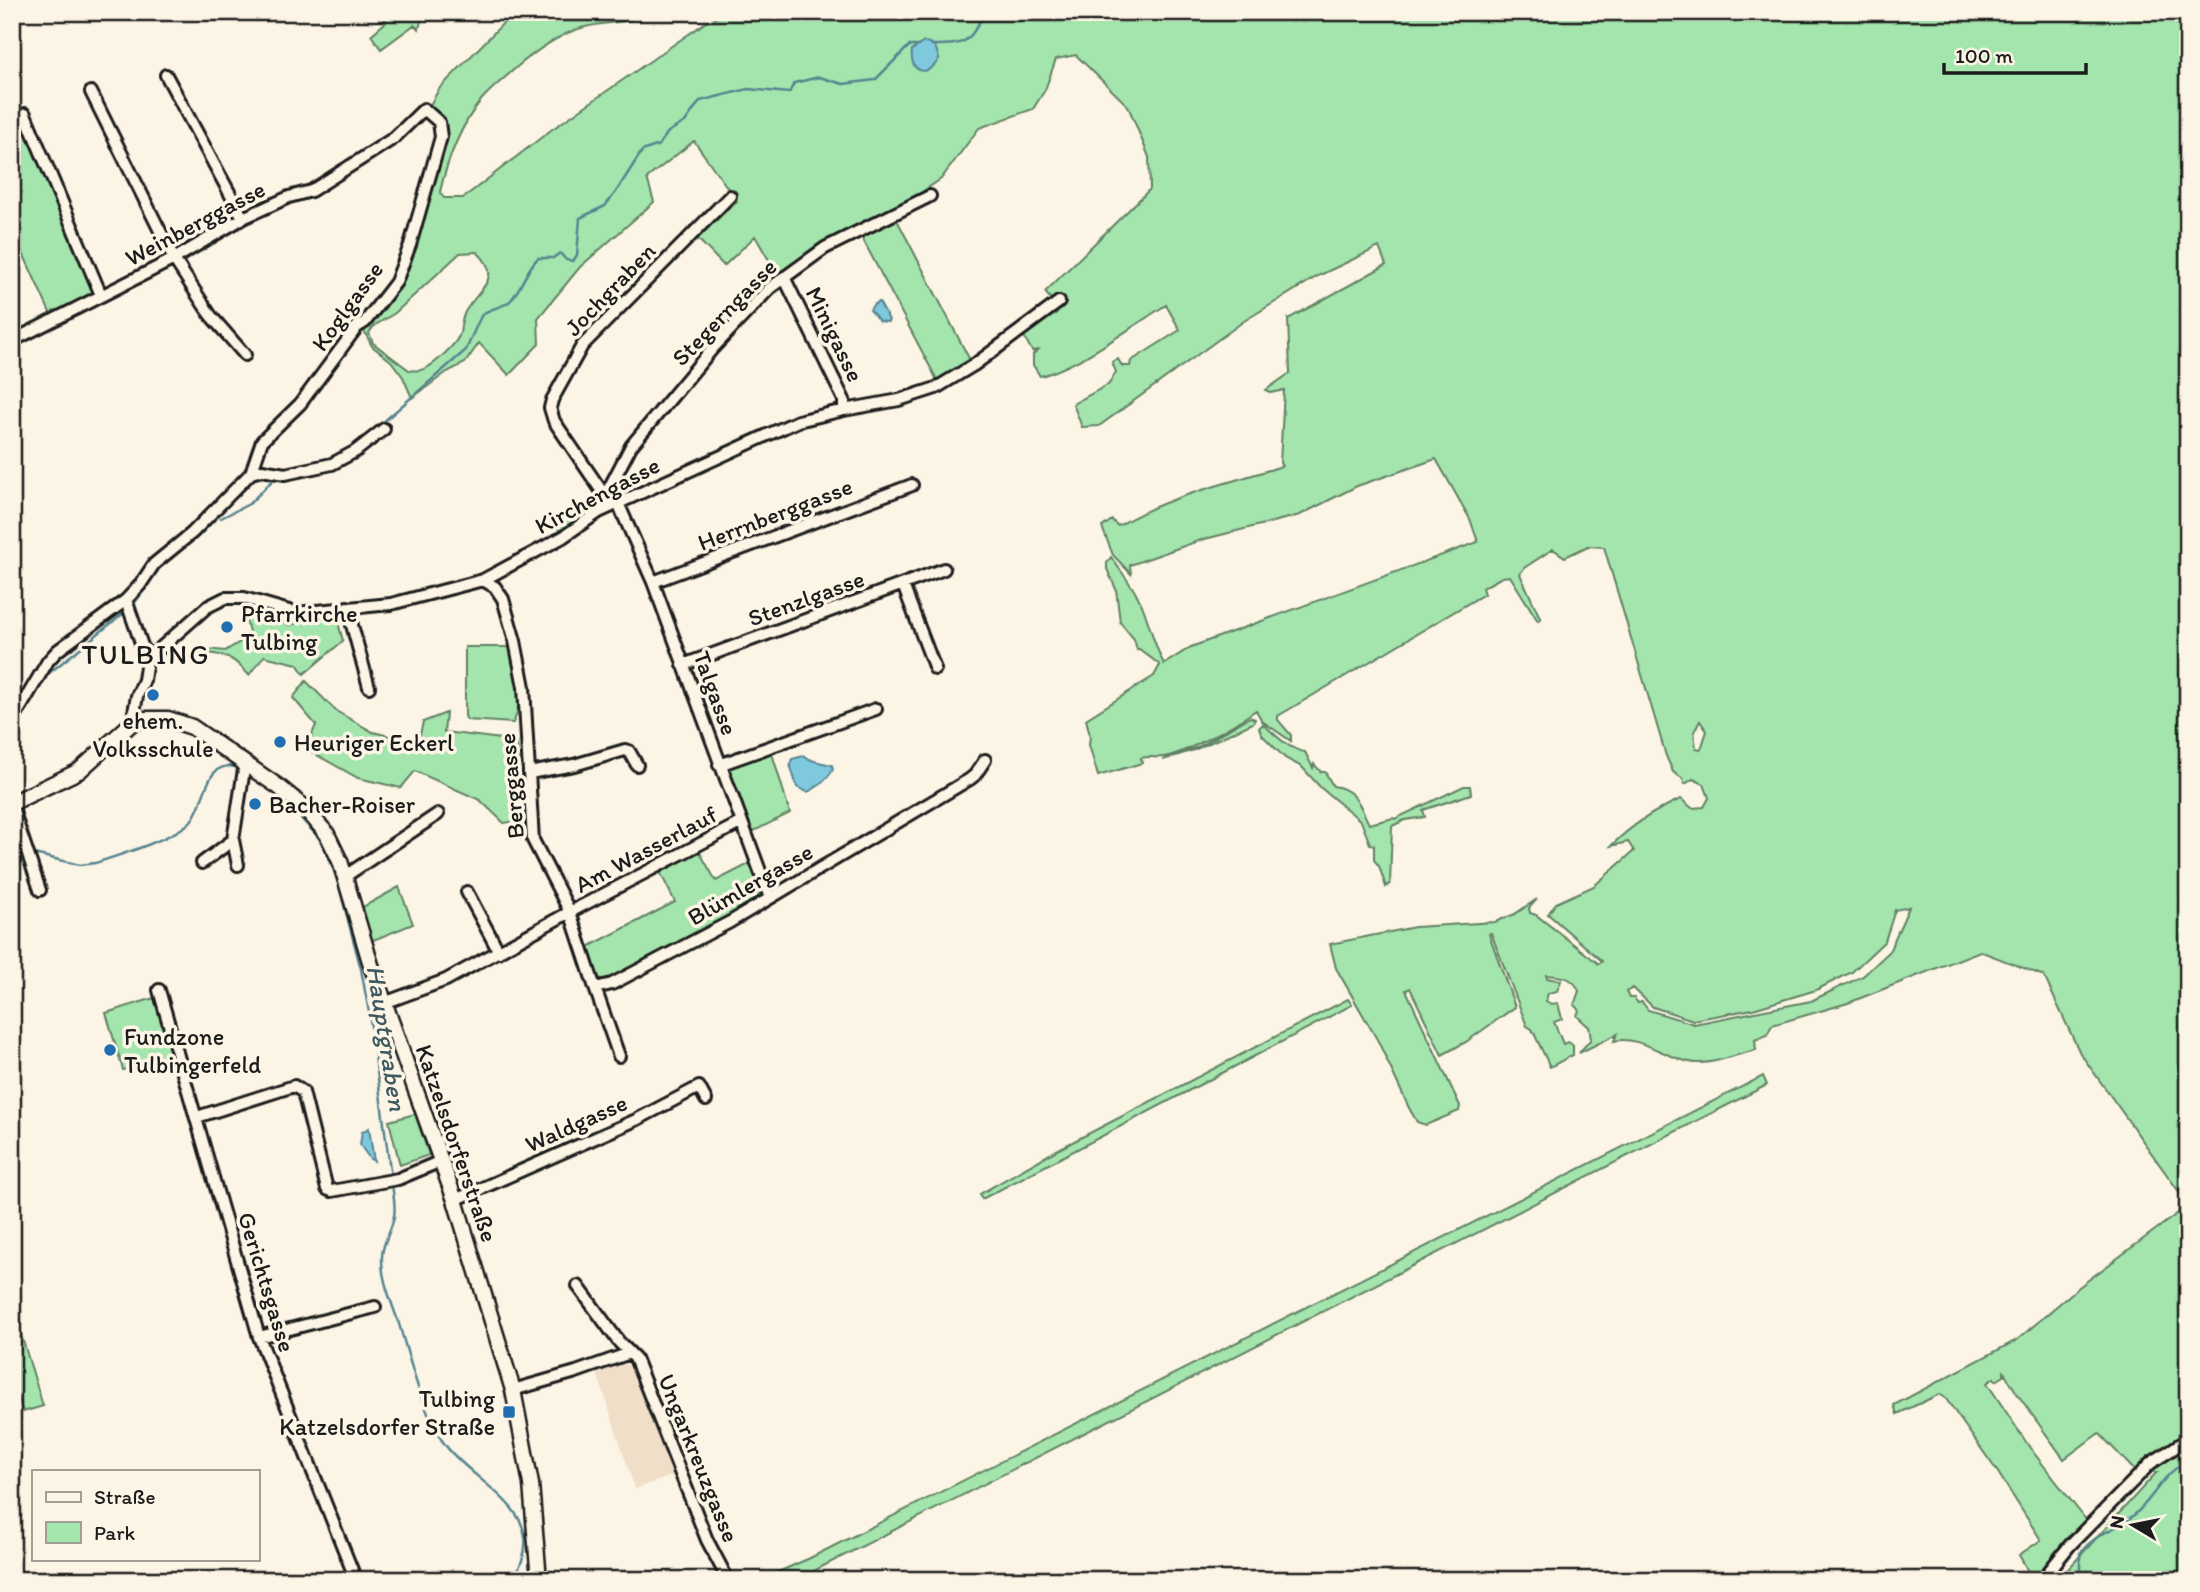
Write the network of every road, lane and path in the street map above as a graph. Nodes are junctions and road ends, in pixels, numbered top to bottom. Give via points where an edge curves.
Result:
1 (166, 75) dead end
2 (91, 92) dead end
3 (424, 109) joint
4 (25, 114) dead end
5 (730, 196) dead end
6 (930, 196) dead end
7 (243, 218) junction
8 (174, 259) junction
9 (784, 277) junction
10 (101, 295) junction
11 (1059, 302) dead end
12 (12, 341) edge
13 (245, 355) dead end
14 (844, 410) junction
15 (384, 429) dead end
16 (251, 472) junction
17 (912, 485) dead end
18 (605, 496) junction
19 (618, 503) junction
20 (599, 512) junction
21 (944, 569) dead end
22 (483, 580) junction
23 (653, 582) junction
24 (903, 585) junction
25 (126, 600) junction
26 (347, 607) junction
27 (147, 660) junction
28 (683, 666) junction
29 (935, 669) dead end
30 (369, 687) dead end
31 (876, 709) dead end
32 (12, 722) edge
33 (132, 723) junction
34 (985, 760) dead end
35 (637, 765) dead end
36 (719, 765) junction
37 (244, 770) junction
38 (529, 773) junction
39 (12, 805) edge
40 (438, 814) dead end
41 (740, 823) junction
42 (233, 840) junction
43 (202, 863) dead end
44 (238, 865) dead end
45 (344, 877) junction
46 (40, 890) dead end
47 (467, 892) dead end
48 (770, 898) junction
49 (570, 912) junction
50 (499, 952) junction
51 (595, 988) junction
52 (159, 990) dead end
53 (384, 1003) junction
54 (618, 1055) dead end
55 (706, 1100) dead end
56 (197, 1117) junction
57 (441, 1161) junction
58 (455, 1200) junction
59 (578, 1286) dead end
60 (375, 1307) dead end
61 (259, 1336) junction
62 (630, 1353) junction
63 (513, 1390) junction
64 (2188, 1439) edge
65 (356, 1580) edge
66 (539, 1580) edge
67 (728, 1580) edge
68 (2042, 1580) edge

1 - 7 street
2 - 8 street
3 - 7 street, Weinberggasse via 394,138 312,191
3 - 16 street, Koglgasse via 439,122 441,137 396,282 300,404 262,441
4 - 10 street
5 - 18 street, Jochgraben via 582,346 552,400 554,421
6 - 9 street, Stegerngasse via 825,248
7 - 8 street, Weinberggasse
8 - 10 street, Weinberggasse
8 - 13 street via 211,316
9 - 14 street, Minigasse via 844,400
9 - 18 street, Stegerngasse via 712,349 631,446
10 - 12 street, Weinberggasse
11 - 14 street, Kirchengasse via 936,388
14 - 19 street, Kirchengasse via 798,421
15 - 16 street via 332,464 285,474
16 - 25 street via 155,564
17 - 23 street, Herrnberggasse
18 - 20 street, Stegerngasse
19 - 20 street, Kirchengasse
19 - 23 street, Talgasse
20 - 22 street, Kirchengasse
21 - 24 street, Stenzlgasse
22 - 26 street, Kirchengasse via 391,604
22 - 38 street, Berggasse via 503,598 515,640 524,687
23 - 28 street, Talgasse
24 - 28 street, Stenzlgasse
24 - 29 street
25 - 27 street
25 - 32 street via 57,651
26 - 27 street, Kirchengasse via 296,612 244,598 225,598 207,607
26 - 30 street
27 - 33 street
28 - 36 street, Talgasse
31 - 36 street
33 - 37 street, Katzelsdorferstraße via 156,718 180,722 206,736
33 - 39 street via 79,772
34 - 48 street, Blümlergasse via 970,779
35 - 38 street via 625,750
36 - 41 street, Talgasse
37 - 42 street
37 - 45 street, Katzelsdorferstraße via 305,808 333,845
38 - 49 street, Berggasse via 533,840
39 - 46 street
40 - 45 street
41 - 48 street, Talgasse
41 - 49 street, Am Wasserlauf
42 - 43 street
42 - 44 street
45 - 53 street, Katzelsdorferstraße
47 - 50 street
48 - 51 street, Blümlergasse via 624,978
49 - 50 street
49 - 51 street
50 - 53 street via 446,980
51 - 54 street
52 - 56 street, Gerichtsgasse
53 - 57 street, Katzelsdorferstraße
55 - 58 street, Waldgasse via 699,1087
56 - 57 street via 294,1086 303,1091 327,1189 332,1191 398,1179
56 - 61 street, Gerichtsgasse
57 - 58 street, Katzelsdorferstraße
58 - 63 street, Katzelsdorferstraße
59 - 62 street, Ungarkreuzgasse
60 - 61 street
61 - 65 street, Gerichtsgasse
62 - 63 street
62 - 67 street, Ungarkreuzgasse
63 - 66 street, Katzelsdorferstraße via 531,1484
64 - 68 street via 2151,1463

